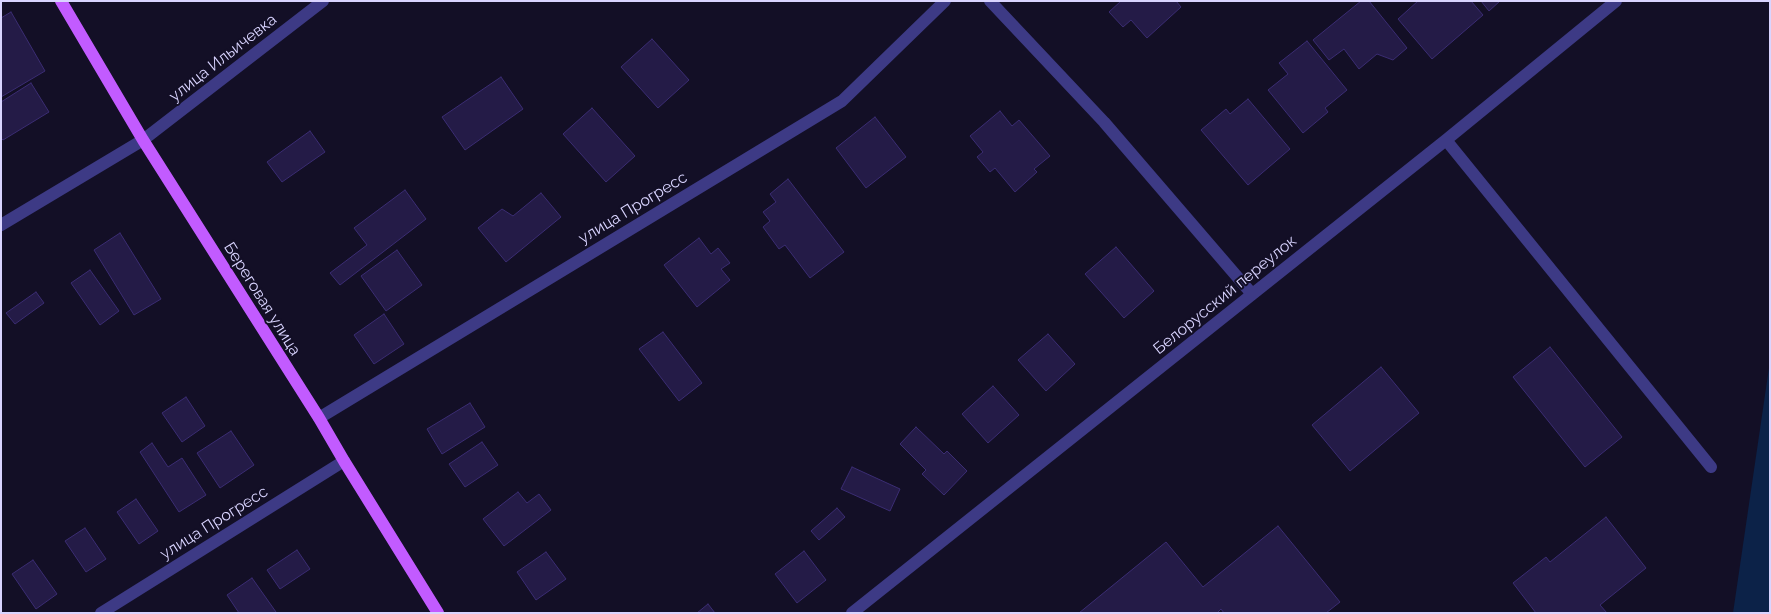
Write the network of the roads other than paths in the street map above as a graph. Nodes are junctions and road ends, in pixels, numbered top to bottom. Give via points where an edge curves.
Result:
1 (61, 1) edge
2 (323, 1) edge
3 (945, 1) edge
4 (990, 1) edge
5 (1616, 1) edge
6 (142, 140) junction
7 (1446, 140) junction
8 (1, 225) edge
9 (1252, 294) junction
10 (319, 418) junction
11 (344, 462) junction
12 (1711, 467) dead end
13 (101, 613) edge
14 (438, 613) edge
15 (852, 613) edge

1 - 6 main road, Береговая улица
2 - 6 street, улица Ильичевка
3 - 10 street, улица Прогресс via 842,100
4 - 9 street via 1104,122
5 - 7 street, Белорусский переулок
6 - 8 street, улица Ильичевка
6 - 10 main road, Береговая улица
7 - 9 street, Белорусский переулок
7 - 12 street
9 - 15 street, Белорусский переулок
10 - 11 main road, Береговая улица
11 - 13 street, улица Прогресс
11 - 14 main road, Береговая улица

